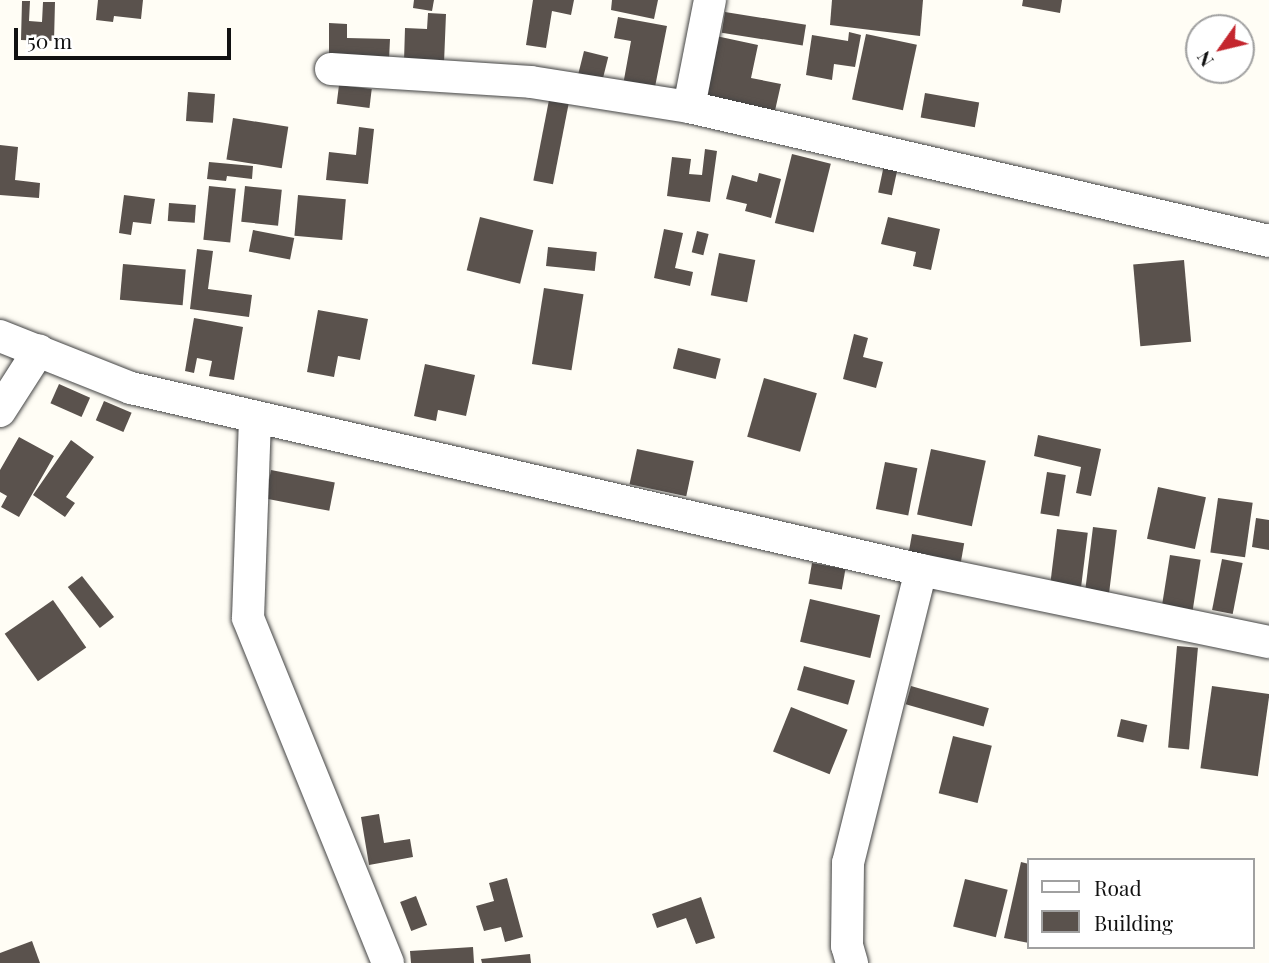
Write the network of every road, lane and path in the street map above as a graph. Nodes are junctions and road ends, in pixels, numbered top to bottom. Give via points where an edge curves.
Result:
1 (710, 0) edge
2 (331, 69) dead end
3 (689, 107) junction
4 (1269, 241) edge
5 (0, 336) edge
6 (39, 350) junction
7 (0, 411) edge
8 (255, 418) junction
9 (921, 570) junction
10 (1269, 642) edge
11 (388, 963) edge
12 (852, 963) edge

1 - 3 street
2 - 3 street via 531,82
3 - 4 street
5 - 6 street
6 - 7 street
6 - 8 street via 131,388
8 - 9 street
8 - 11 street via 248,618
9 - 10 street
9 - 12 street via 848,863 847,946

